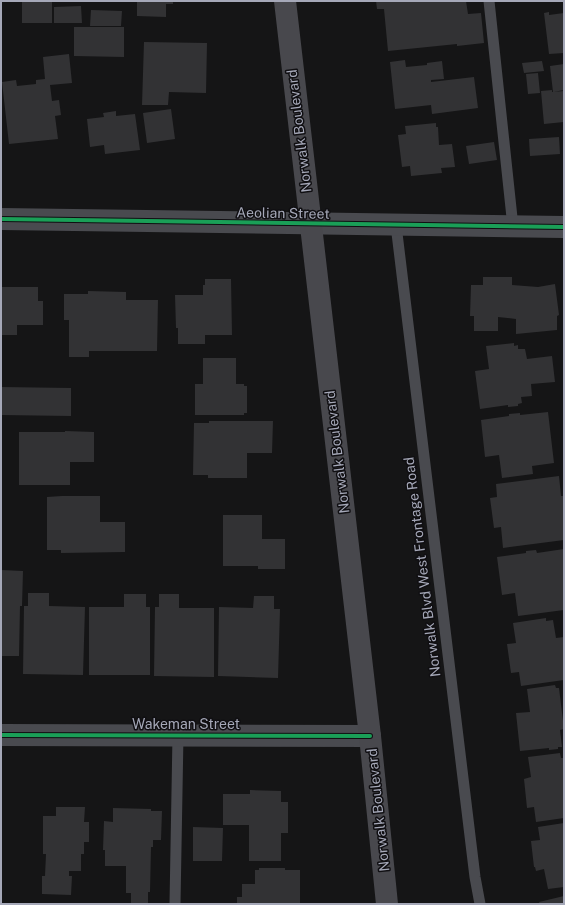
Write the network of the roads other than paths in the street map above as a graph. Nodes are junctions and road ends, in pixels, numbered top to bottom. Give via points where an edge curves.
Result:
1 (284, 1) edge
2 (489, 1) edge
3 (1, 219) edge
4 (310, 224) junction
5 (396, 226) junction
6 (513, 227) junction
7 (564, 227) edge
8 (1, 735) edge
9 (178, 735) junction
10 (370, 736) junction
11 (175, 904) edge
12 (387, 904) edge
13 (480, 904) edge

1 - 4 main road, Norwalk Boulevard
2 - 6 lane
3 - 4 street, Aeolian Street
4 - 5 street, Aeolian Street
4 - 10 main road, Norwalk Boulevard
5 - 6 street, Aeolian Street
5 - 13 lane, Norwalk Blvd West Frontage Road
6 - 7 street, Aeolian Street
8 - 9 street, Wakeman Street
9 - 10 street, Wakeman Street
9 - 11 lane
10 - 12 main road, Norwalk Boulevard

